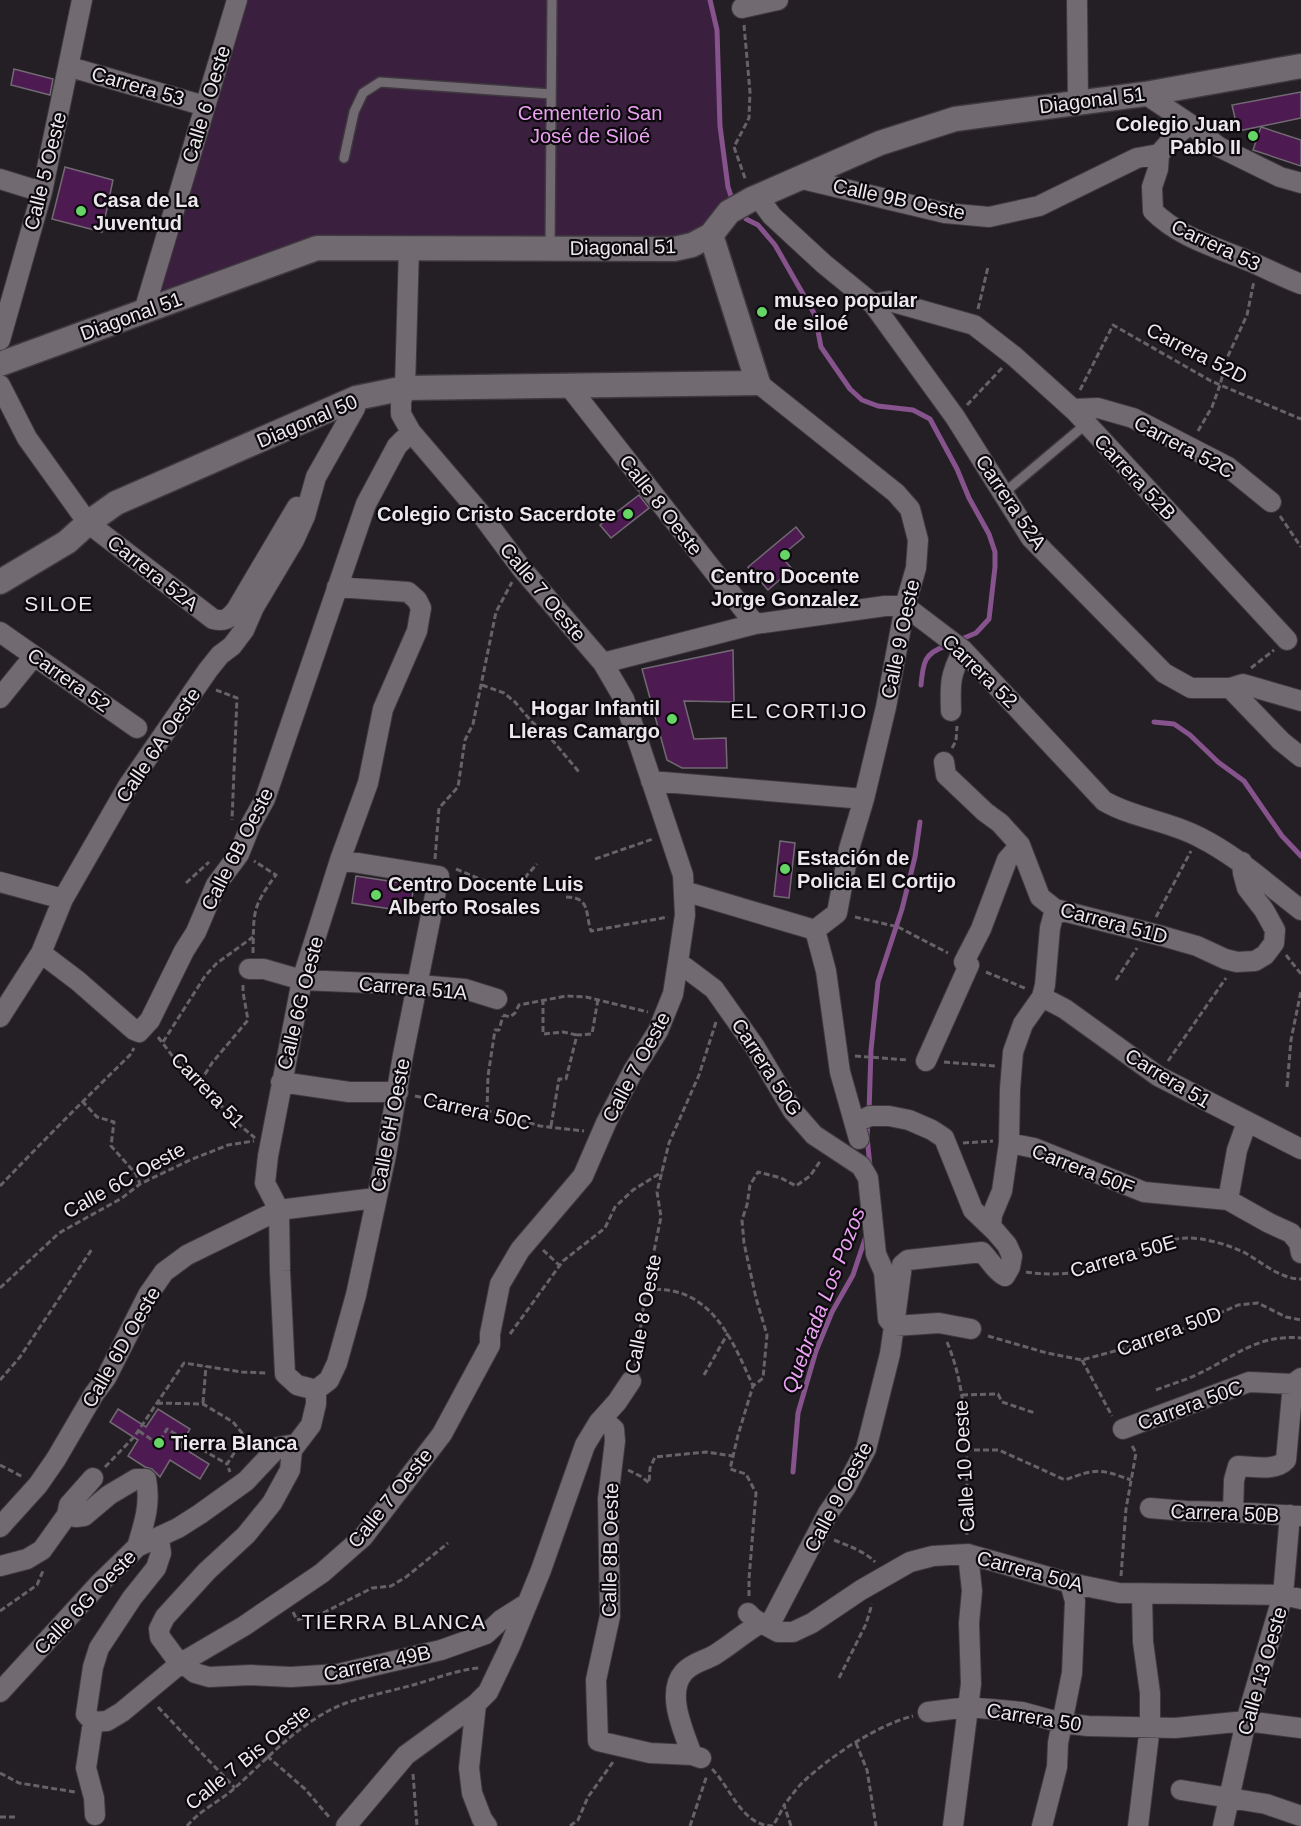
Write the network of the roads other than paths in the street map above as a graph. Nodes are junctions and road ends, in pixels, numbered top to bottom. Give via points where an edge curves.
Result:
1 (82, 0) edge
2 (237, 0) edge
3 (552, 0) edge
4 (778, 0) edge
5 (1077, 0) edge
6 (742, 8) road end
7 (1301, 66) edge
8 (70, 67) junction
9 (551, 94) junction
10 (1145, 94) junction
11 (1077, 102) junction
12 (205, 106) junction
13 (1190, 124) junction
14 (1159, 154) junction
15 (344, 158) dead end
16 (798, 178) junction
17 (0, 179) edge
18 (1301, 183) edge
19 (42, 192) junction
20 (755, 198) junction
21 (711, 235) junction
22 (409, 247) junction
23 (550, 248) junction
24 (1301, 284) edge
25 (873, 303) junction
26 (144, 311) junction
27 (0, 340) edge
28 (0, 364) edge
29 (758, 383) junction
30 (0, 385) edge
31 (567, 385) junction
32 (405, 388) junction
33 (356, 398) junction
34 (1079, 416) junction
35 (411, 432) junction
36 (316, 477) junction
37 (1004, 493) junction
38 (1271, 502) road end
39 (88, 523) junction
40 (0, 582) edge
41 (337, 587) junction
42 (905, 606) junction
43 (219, 621) joint
44 (755, 624) junction
45 (0, 632) edge
46 (1287, 640) road end
47 (963, 650) junction
48 (34, 656) junction
49 (603, 663) junction
50 (1230, 688) junction
51 (0, 698) edge
52 (1301, 701) edge
53 (951, 711) road end
54 (137, 728) dead end
55 (1301, 757) edge
56 (944, 762) road end
57 (651, 782) junction
58 (864, 799) junction
59 (1020, 845) junction
60 (340, 860) junction
61 (1242, 862) junction
62 (0, 882) edge
63 (684, 891) junction
64 (63, 899) junction
65 (1055, 909) junction
66 (1301, 910) edge
67 (815, 930) junction
68 (41, 953) junction
69 (678, 962) junction
70 (249, 969) dead end
71 (302, 980) junction
72 (418, 985) junction
73 (1042, 997) junction
74 (500, 1007) road end
75 (0, 1017) edge
76 (926, 1061) dead end
77 (281, 1082) junction
78 (398, 1092) junction
79 (1247, 1122) junction
80 (1009, 1143) junction
81 (1301, 1149) edge
82 (861, 1166) joint
83 (375, 1198) junction
84 (1228, 1200) junction
85 (279, 1210) junction
86 (991, 1226) junction
87 (1301, 1253) edge
88 (894, 1326) junction
89 (971, 1329) road end
90 (1297, 1381) edge
91 (631, 1382) road end
92 (316, 1390) junction
93 (606, 1425) junction
94 (1123, 1430) road end
95 (296, 1444) junction
96 (93, 1478) road end
97 (1149, 1508) dead end
98 (1233, 1512) junction
99 (67, 1515) junction
100 (1295, 1516) edge
101 (0, 1527) edge
102 (146, 1543) junction
103 (968, 1554) junction
104 (0, 1566) edge
105 (1070, 1583) junction
106 (1142, 1594) junction
107 (1292, 1597) edge
108 (526, 1604) junction
109 (759, 1621) junction
110 (486, 1634) junction
111 (181, 1663) junction
112 (501, 1664) junction
113 (0, 1692) edge
114 (476, 1704) junction
115 (968, 1707) junction
116 (928, 1712) road end
117 (1246, 1721) junction
118 (93, 1722) junction
119 (1062, 1723) junction
120 (1150, 1726) junction
121 (1301, 1728) edge
122 (1181, 1790) dead end
123 (1230, 1797) junction
124 (94, 1806) road end
125 (1301, 1816) edge
126 (346, 1826) edge
127 (487, 1826) edge
128 (953, 1826) edge
129 (1042, 1826) edge
130 (1138, 1826) edge
131 (1223, 1826) edge

1 - 8 street, Calle 5 Oeste
2 - 12 street, Calle 6 Oeste
3 - 9 lane
4 - 6 street
5 - 11 street
7 - 10 street, Diagonal 51
8 - 12 street, Carrera 53
8 - 19 street, Calle 5 Oeste
9 - 15 lane via 380,82 363,93 354,112
9 - 23 lane
10 - 11 street, Diagonal 51
10 - 13 street
11 - 16 street, Diagonal 51 via 955,119 880,143
12 - 26 street, Calle 6 Oeste
13 - 14 street
13 - 18 street via 1219,147
14 - 16 street, Calle 9B Oeste via 1137,158 1040,206 989,217 945,213
14 - 24 street, Carrera 53 via 1152,187 1153,211 1182,234
16 - 20 street, Diagonal 51
17 - 19 street
19 - 27 street, Calle 5 Oeste
20 - 21 street, Diagonal 51 via 729,212
20 - 25 street, Carrera 52A
21 - 23 street, Diagonal 51 via 674,249
21 - 29 street
22 - 23 street, Diagonal 51
22 - 26 street, Diagonal 51 via 316,248
22 - 32 street, Calle 7 Oeste
25 - 34 street, Carrera 52B via 889,301 975,325
25 - 37 street, Carrera 52A
26 - 28 street, Diagonal 51
29 - 31 street, Diagonal 50
29 - 42 street, Calle 9 Oeste via 896,493 910,509 918,540 916,568
30 - 39 street via 27,438
31 - 32 street, Diagonal 50
31 - 44 street, Calle 8 Oeste
32 - 33 street, Diagonal 50
32 - 35 street, Calle 7 Oeste via 401,414
33 - 36 street, Calle 6A Oeste via 356,408
33 - 39 street, Diagonal 50 via 116,502
34 - 37 lane
34 - 38 street, Carrera 52C via 1098,408 1133,418 1228,467
34 - 46 street, Carrera 52B
35 - 41 street, Calle 6B Oeste via 397,447 366,504
35 - 49 street, Calle 7 Oeste
36 - 43 street, Calle 6A Oeste via 236,610 228,619
36 - 64 street, Calle 6A Oeste via 294,540 244,630 220,655 128,786
37 - 50 street, Carrera 52A via 1031,538 1164,673 1191,688
39 - 40 street, Diagonal 50 via 67,542
39 - 43 street, Carrera 52A
41 - 60 street, Calle 6G Oeste via 408,592 422,608 417,631 383,709 368,783
41 - 68 street, Calle 6B Oeste via 265,799 239,854 216,885 196,932 142,1029
42 - 44 street
42 - 47 street, Carrera 52
42 - 58 street, Calle 9 Oeste
44 - 49 street
45 - 48 street, Carrera 52
47 - 53 street via 952,670
47 - 61 street, Carrera 52 via 1104,801 1121,811 1200,837
48 - 51 street
48 - 54 street, Carrera 52
49 - 57 street, Calle 7 Oeste via 624,699
50 - 52 street via 1243,684
50 - 55 street
56 - 59 street, Carrera 51D via 946,775
57 - 58 street
57 - 63 street, Calle 7 Oeste via 683,875
58 - 67 street, Calle 9 Oeste via 849,849 837,913
59 - 65 street, Carrera 51D via 1040,897
59 - 76 street via 1007,860
60 - 71 street, Calle 6G Oeste
60 - 72 street, Calle 6H Oeste via 442,867
61 - 65 street, Carrera 51D via 1247,888 1275,930 1274,943 1255,961 1231,960 1197,946
61 - 66 street, Carrera 52
62 - 64 street
63 - 67 street
63 - 69 street, Calle 7 Oeste via 685,915
64 - 68 street, Calle 6A Oeste
65 - 73 street
67 - 86 street via 826,971 840,1072 857,1131 870,1116 889,1116 909,1120 944,1138 973,1210
68 - 75 street, Calle 6A Oeste
69 - 82 street, Carrera 50G via 714,989 793,1111 814,1135
69 - 111 street, Calle 7 Oeste via 673,993 658,1031 633,1071 583,1176 520,1250 500,1284 490,1345 442,1434 363,1537 322,1573
70 - 71 street, Carrera 51A via 264,969
71 - 72 street, Carrera 51A
71 - 77 street, Calle 6G Oeste
72 - 74 street, Carrera 51A via 465,989
72 - 78 street, Calle 6H Oeste
73 - 79 street, Carrera 51 via 1065,1009 1158,1076
73 - 80 street via 1023,1024 1013,1052
77 - 78 street, Carrera 50C via 349,1092
77 - 85 street, Calle 6G Oeste via 265,1183
78 - 83 street, Calle 6H Oeste
79 - 81 street, Carrera 51
79 - 84 street
80 - 84 street, Carrera 50F via 1034,1148 1144,1192
80 - 86 street via 1002,1191
82 - 88 street, Calle 9 Oeste via 868,1178 888,1319
83 - 85 street
83 - 92 street, Calle 6H Oeste via 356,1295 337,1363 329,1380
84 - 87 street, Carrera 50F via 1291,1233
85 - 92 street, Calle 6G Oeste via 285,1374 297,1385
85 - 101 street, Calle 6D Oeste via 187,1256 164,1272 61,1451 38,1485
86 - 88 street, Calle 9 Oeste via 1012,1256 1007,1271 1000,1274 982,1252 908,1260 902,1265
88 - 89 street via 939,1323
88 - 109 street, Calle 9 Oeste via 866,1449 818,1534
90 - 94 street, Carrera 50C via 1249,1382
90 - 98 street via 1286,1460 1274,1467 1238,1466
91 - 93 street, Calle 8 Oeste
92 - 95 street via 311,1425
93 - 108 street, Calle 8 Oeste via 585,1445
93 - 109 street, Calle 8B Oeste via 612,1468 608,1499 610,1616 596,1680 598,1741 650,1753 698,1757 674,1695 677,1683 683,1672 715,1655
95 - 102 street, Calle 6G Oeste via 278,1447 246,1481 178,1528
95 - 111 street, Carrera 49B via 290,1470 272,1503 246,1535 172,1608 159,1629 160,1637
96 - 99 street via 69,1505
97 - 98 street, Carrera 50B
98 - 100 street, Carrera 50B
99 - 102 street via 84,1516 109,1495 136,1479 146,1479
99 - 104 street via 42,1550 27,1559
100 - 107 street, Calle 13 Oeste
102 - 113 street, Calle 6G Oeste via 98,1585
102 - 118 street via 160,1546 161,1553 156,1569 99,1648 86,1714
103 - 105 street, Carrera 50A
103 - 109 street, Carrera 50A via 933,1556 910,1563 792,1632 778,1632
103 - 115 street, Calle 10 Oeste via 972,1591
105 - 106 street, Carrera 50A
105 - 119 street via 1075,1601 1074,1646
106 - 107 street, Carrera 50A
106 - 120 street
107 - 117 street, Calle 13 Oeste
108 - 110 street, Carrera 49B
108 - 112 street, Calle 8 Oeste
110 - 111 street, Carrera 49B via 441,1650 338,1674 209,1677
110 - 112 street
111 - 118 street, Calle 7 Oeste via 122,1712 107,1721
112 - 114 street, Calle 8 Oeste via 488,1692
114 - 126 street via 406,1755
114 - 127 street via 470,1767 472,1793
115 - 116 street, Carrera 50
115 - 119 street, Carrera 50 via 1022,1712
115 - 128 street, Calle 10 Oeste
117 - 120 street, Carrera 50 via 1183,1728
117 - 121 street, Carrera 50
117 - 123 street, Calle 13 Oeste
118 - 124 street via 86,1768
119 - 120 street, Carrera 50
119 - 129 street via 1057,1767
120 - 130 street via 1147,1783
122 - 123 street
123 - 125 street
123 - 131 street, Calle 13 Oeste

